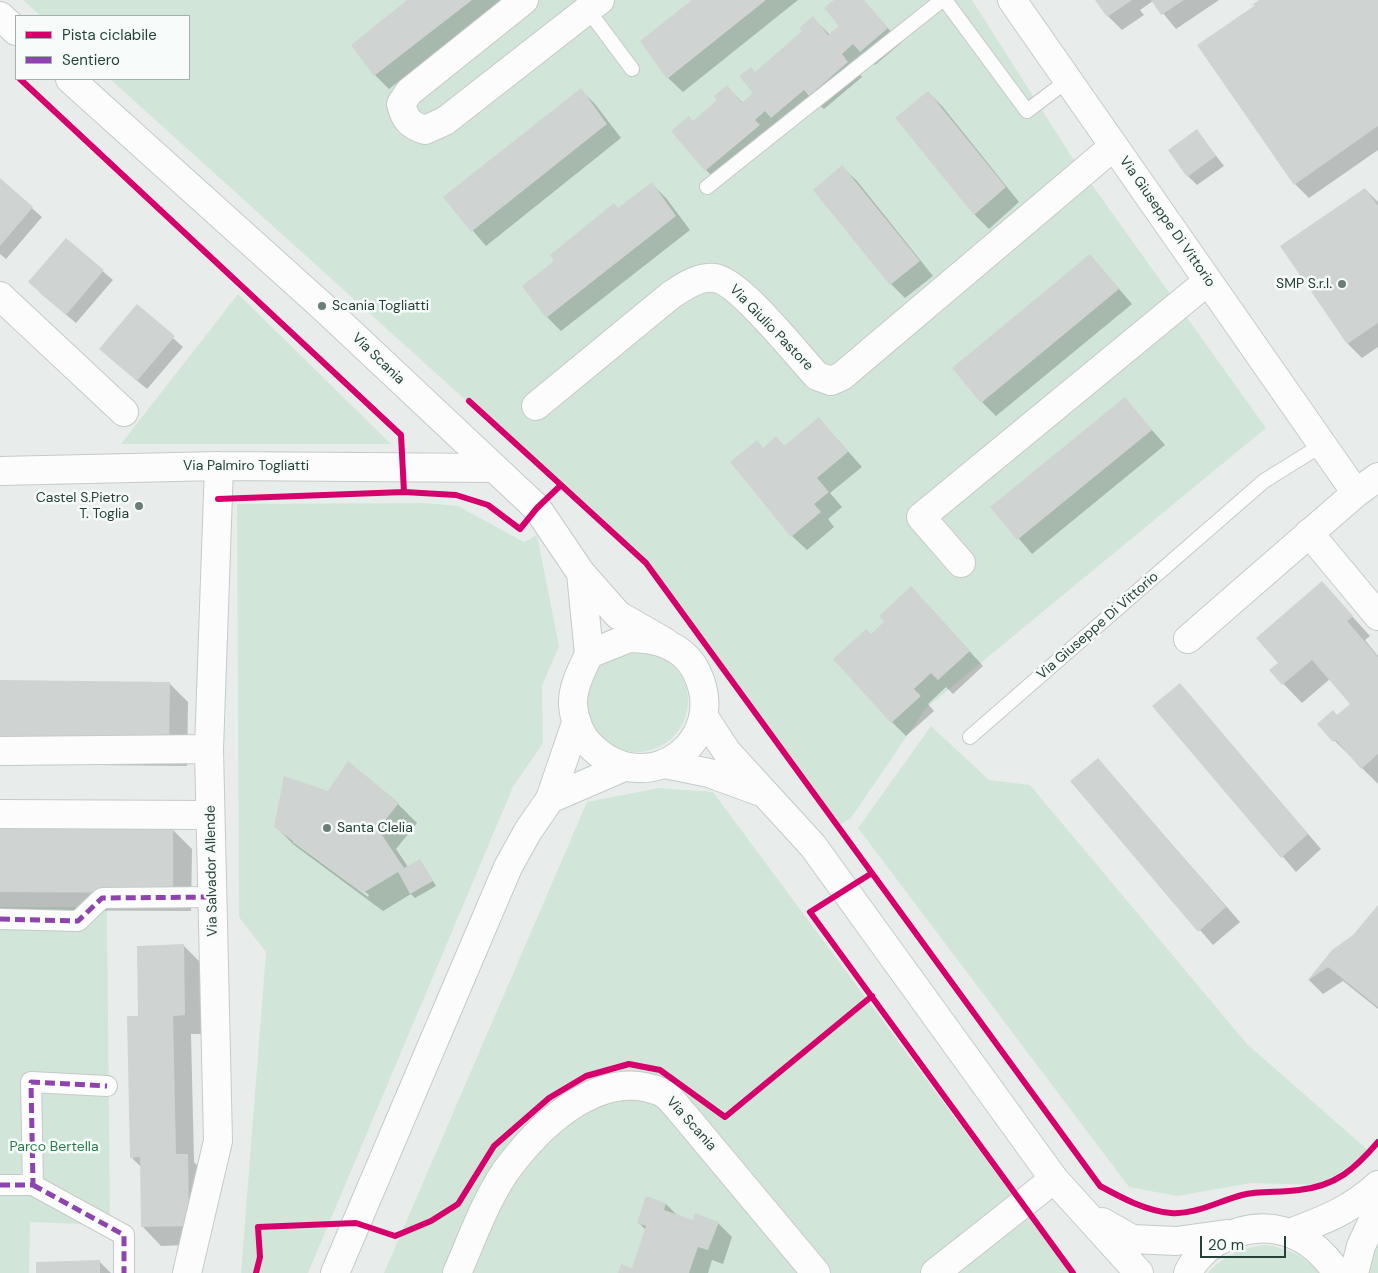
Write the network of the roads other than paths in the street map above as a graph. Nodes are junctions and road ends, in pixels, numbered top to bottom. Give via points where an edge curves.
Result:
1 (524, 0) edge
2 (944, 0) edge
3 (1012, 0) edge
4 (594, 5) edge
5 (0, 16) edge
6 (15, 29) edge
7 (632, 68) dead end
8 (71, 80) edge
9 (1068, 80) junction
10 (1114, 146) junction
11 (707, 187) dead end
12 (1208, 281) junction
13 (0, 296) edge
14 (536, 406) dead end
15 (124, 412) dead end
16 (1322, 445) junction
17 (219, 466) junction
18 (493, 468) junction
19 (0, 471) edge
20 (1378, 477) edge
21 (1356, 492) junction
22 (1309, 533) junction
23 (961, 563) dead end
24 (582, 573) junction
25 (1378, 616) edge
26 (1188, 639) dead end
27 (665, 642) junction
28 (589, 654) junction
29 (704, 717) junction
30 (576, 723) junction
31 (970, 737) dead end
32 (210, 750) junction
33 (0, 751) edge
34 (665, 764) junction
35 (624, 767) junction
36 (767, 794) junction
37 (550, 799) junction
38 (0, 814) edge
39 (210, 815) junction
40 (212, 897) junction
41 (0, 919) edge
42 (107, 1086) dead end
43 (1054, 1179) junction
44 (0, 1185) edge
45 (33, 1185) junction
46 (1378, 1185) edge
47 (1378, 1210) edge
48 (1083, 1212) junction
49 (1290, 1233) junction
50 (1231, 1234) junction
51 (124, 1273) edge
52 (186, 1273) edge
53 (335, 1273) edge
54 (457, 1273) edge
55 (816, 1273) edge
56 (935, 1273) edge
57 (1139, 1273) edge
58 (1188, 1273) edge
59 (1338, 1273) edge
60 (1354, 1273) edge

1 - 4 street via 409,92 401,104 412,126 425,130 445,121
2 - 9 lane via 1026,111
2 - 11 lane
3 - 9 street, Via Giuseppe Di Vittorio
4 - 7 lane
5 - 6 street
8 - 18 street, Via Scania via 322,306
9 - 10 street, Via Giuseppe Di Vittorio
10 - 12 street, Via Giuseppe Di Vittorio
10 - 14 street, Via Giulio Pastore via 842,376 831,381 817,376 738,290 714,278 691,283 671,294
12 - 16 street, Via Giuseppe Di Vittorio
12 - 23 street via 922,517
13 - 15 street
16 - 21 street, Via Giuseppe Di Vittorio
16 - 31 lane, Via Giuseppe Di Vittorio via 1264,481
17 - 18 street, Via Palmiro Togliatti
17 - 19 street, Via Palmiro Togliatti
17 - 32 street, Via Salvador Allende
18 - 24 street, Via Scania via 537,508
20 - 21 street
21 - 22 street
22 - 25 street
22 - 26 street
24 - 27 street, Via Scania via 618,615
24 - 28 street, Via Scania
27 - 28 street, Via Scania via 629,638
27 - 29 street, Via Scania via 693,665 703,690
28 - 30 street, Via Scania via 576,685 573,704
29 - 34 street, Via Scania via 696,737 683,753
29 - 36 street, Via Scania via 727,752
30 - 35 street, Via Scania via 586,743 603,758
30 - 37 street
32 - 33 street
32 - 39 street, Via Salvador Allende
34 - 35 street, Via Scania via 645,769
34 - 36 street, Via Scania via 709,773
35 - 37 street
36 - 43 street, Via Scania via 846,890
37 - 53 street via 508,867
38 - 39 street
39 - 40 street, Via Salvador Allende
40 - 41 street via 102,898 78,920
40 - 52 street, Via Salvador Allende via 218,1141
42 - 45 street via 31,1082
43 - 48 street, Via Scania
43 - 56 street
44 - 45 street
45 - 51 street via 124,1235
46 - 49 street via 1360,1202
47 - 60 street via 1361,1246
48 - 50 street, Via Scania via 1132,1238 1176,1241
48 - 57 street, Via Scania
49 - 50 street, Via Scania via 1271,1228 1250,1228
49 - 59 street, Via Scania via 1311,1243 1328,1258
50 - 58 street, Via Scania via 1207,1248
54 - 55 street, Via Scania via 480,1218 510,1165 560,1114 592,1094 622,1084 663,1093

